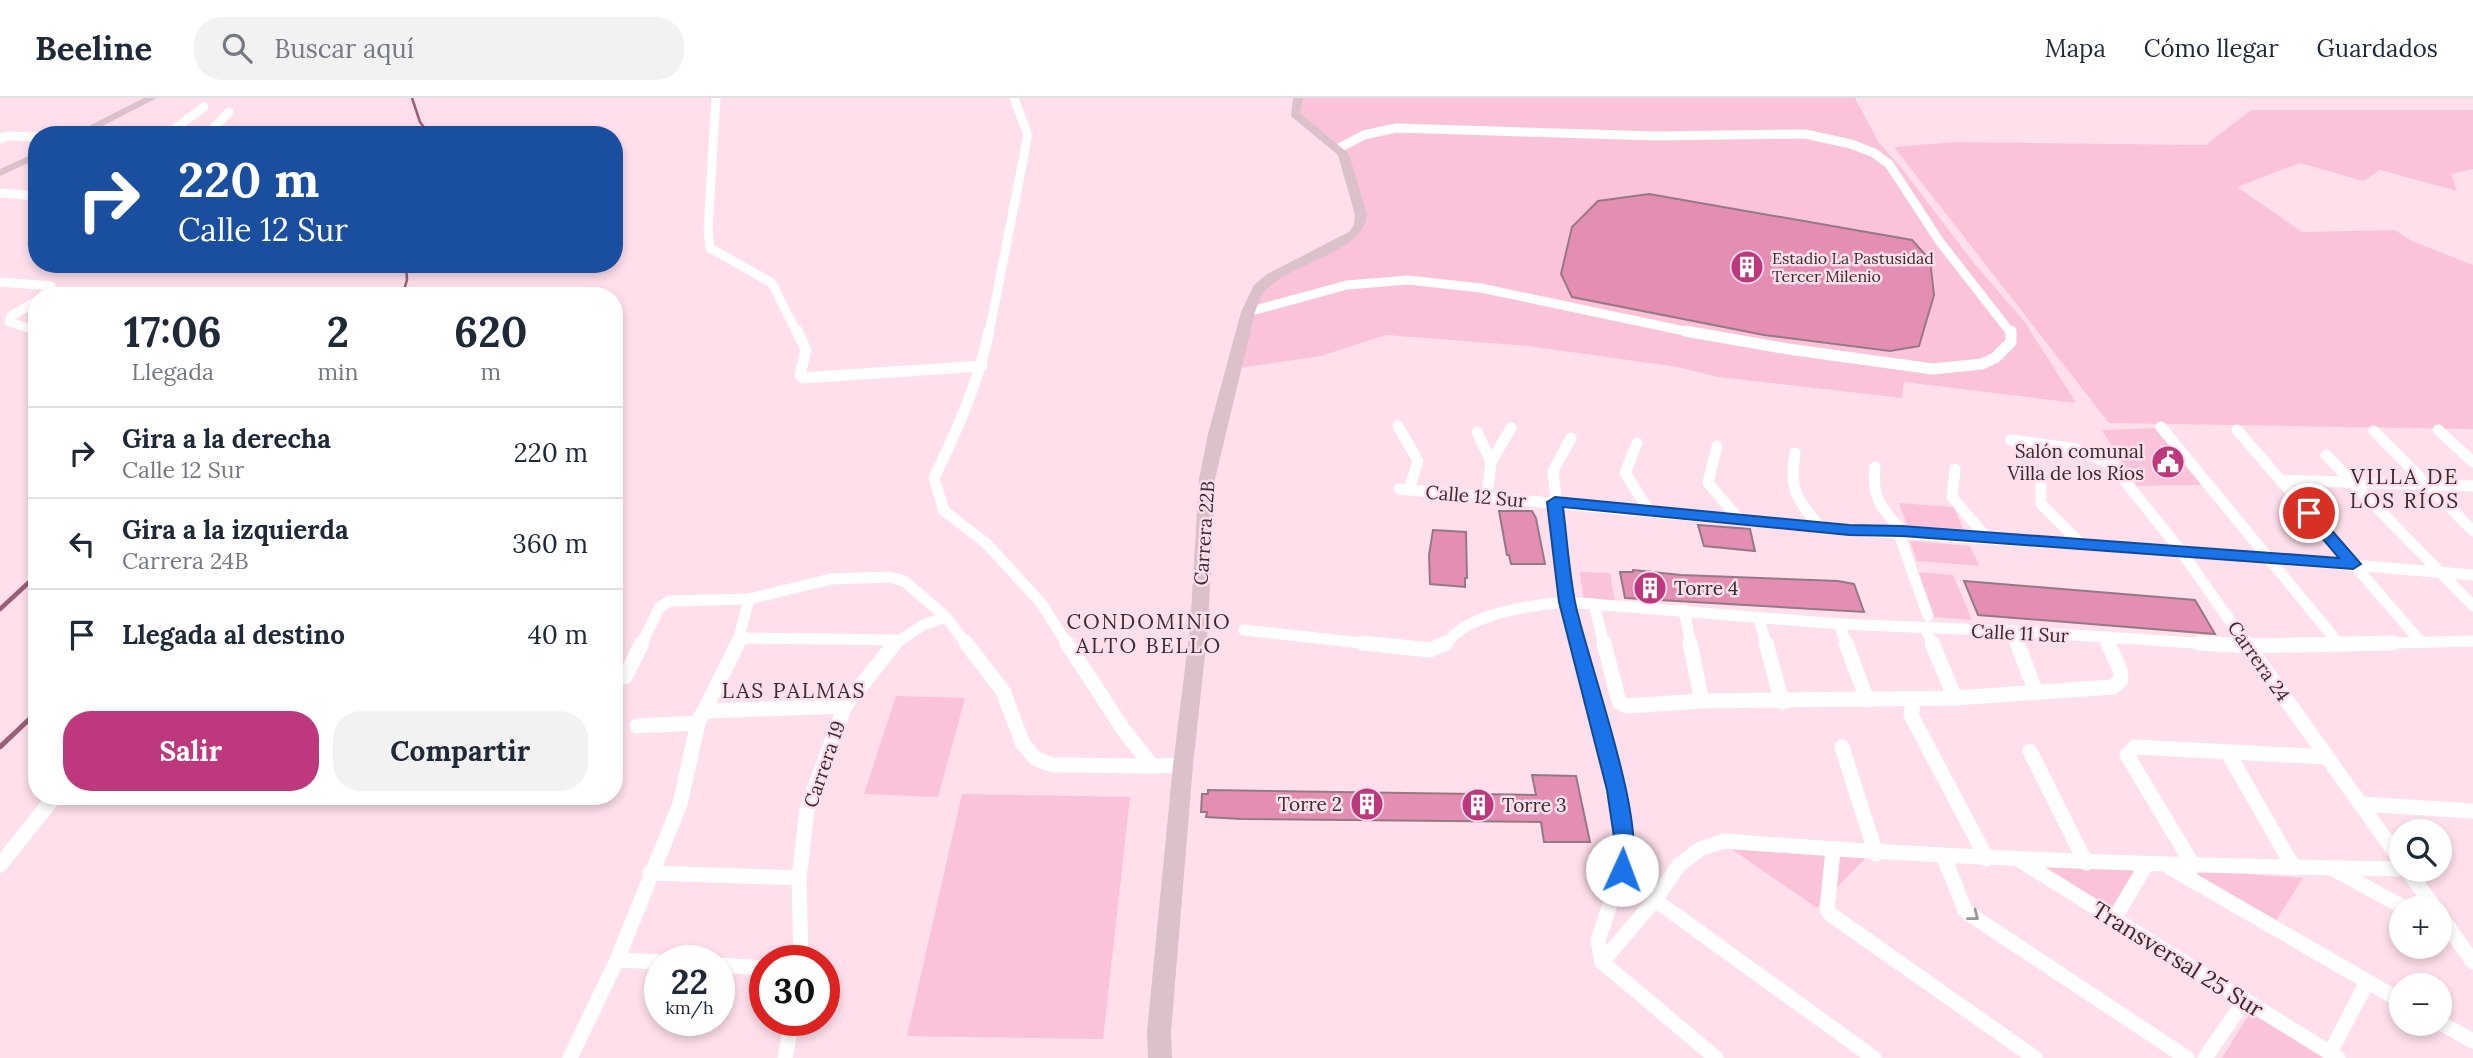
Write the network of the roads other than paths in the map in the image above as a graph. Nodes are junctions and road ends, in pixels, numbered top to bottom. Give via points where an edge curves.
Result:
1 (152, 98) edge
2 (716, 98) edge
3 (1014, 98) edge
4 (1298, 98) edge
5 (204, 107) dead end
6 (229, 113) dead end
7 (94, 126) edge
8 (178, 126) edge
9 (216, 126) edge
10 (28, 137) edge
11 (0, 139) edge
12 (1339, 148) junction
13 (28, 159) edge
14 (0, 173) edge
15 (0, 193) edge
16 (28, 195) edge
17 (0, 282) edge
18 (51, 287) edge
19 (28, 306) edge
20 (1248, 312) junction
21 (28, 327) edge
22 (982, 366) junction
23 (1398, 426) dead end
24 (2161, 427) dead end
25 (1511, 428) dead end
26 (2236, 430) dead end
27 (2438, 430) dead end
28 (2374, 431) dead end
29 (1477, 432) dead end
30 (1571, 438) dead end
31 (2011, 440) dead end
32 (1637, 443) dead end
33 (1717, 446) dead end
34 (1795, 453) dead end
35 (2326, 455) dead end
36 (1490, 462) junction
37 (2473, 462) edge
38 (1875, 467) dead end
39 (1955, 469) dead end
40 (2041, 480) dead end
41 (2280, 480) junction
42 (2350, 481) junction
43 (2427, 484) junction
44 (2473, 486) edge
45 (1487, 498) junction
46 (1555, 502) junction
47 (1650, 512) junction
48 (1739, 519) junction
49 (1819, 527) junction
50 (1900, 531) junction
51 (2473, 531) edge
52 (1987, 538) junction
53 (2081, 544) junction
54 (2180, 551) junction
55 (2271, 559) junction
56 (2353, 564) junction
57 (2436, 570) junction
58 (2473, 575) edge
59 (750, 599) junction
60 (1567, 602) junction
61 (1594, 604) junction
62 (2473, 606) edge
63 (1684, 610) junction
64 (946, 617) junction
65 (1759, 617) junction
66 (1927, 623) junction
67 (1839, 624) junction
68 (1244, 630) dead end
69 (2012, 631) junction
70 (2106, 637) junction
71 (740, 638) junction
72 (897, 640) junction
73 (2473, 641) edge
74 (2421, 642) junction
75 (2339, 644) junction
76 (2249, 646) junction
77 (625, 677) dead end
78 (2036, 692) junction
79 (1955, 698) junction
80 (1914, 699) junction
81 (1702, 701) junction
82 (1867, 701) junction
83 (1782, 702) junction
84 (845, 706) junction
85 (702, 717) junction
86 (636, 726) dead end
87 (1842, 747) dead end
88 (2030, 751) dead end
89 (2228, 753) junction
90 (2327, 757) junction
91 (1183, 765) junction
92 (1152, 766) junction
93 (2361, 804) junction
94 (48, 805) edge
95 (2471, 813) edge
96 (2389, 844) edge
97 (1833, 851) junction
98 (1876, 854) junction
99 (1944, 857) junction
100 (1987, 859) junction
101 (2018, 859) junction
102 (2086, 863) junction
103 (2147, 864) junction
104 (0, 865) edge
105 (2169, 867) junction
106 (2194, 867) junction
107 (2294, 868) junction
108 (2331, 868) junction
109 (2389, 869) edge
110 (650, 873) junction
111 (799, 878) junction
112 (2389, 899) edge
113 (1655, 900) junction
114 (2114, 919) junction
115 (2457, 939) edge
116 (801, 945) edge
117 (617, 960) junction
118 (644, 961) edge
119 (1602, 962) junction
120 (2473, 962) edge
121 (2367, 982) junction
122 (2389, 994) edge
123 (2245, 1000) junction
124 (2452, 1030) edge
125 (789, 1036) edge
126 (2473, 1041) edge
127 (2334, 1055) edge
128 (2028, 1056) edge
129 (570, 1058) edge
130 (785, 1058) edge
131 (1160, 1058) edge
132 (1716, 1058) edge
133 (1874, 1058) edge
134 (2187, 1058) edge
135 (2205, 1058) edge

1 - 7 street
2 - 22 street via 710,247 772,283 806,350 800,375 821,378
3 - 22 street via 1028,135
4 - 12 street via 1295,114
5 - 8 street
6 - 9 street
10 - 11 street
12 - 20 street, Carrera 22B via 1361,215 1360,225 1353,234 1272,276 1259,288
12 - 20 street via 1364,135 1396,128 1655,136 1805,134 1851,144 1889,164 1940,242 2011,330 2011,342 1997,358 1968,367 1880,362 1639,322 1480,288 1408,279 1348,286
13 - 14 street
15 - 16 street
17 - 18 street
19 - 21 street via 9,321
20 - 91 street, Carrera 22B via 1207,479 1199,628
22 - 92 street via 933,478 944,511 986,543 1041,603
23 - 45 street, Calle 12 Sur via 1418,461 1404,489
24 - 55 street
25 - 36 street
26 - 41 street
27 - 37 street
28 - 43 street
29 - 36 street
30 - 46 street via 1553,471
31 - 54 street, Carrera 24 via 2066,448 2112,465
32 - 47 street via 1625,473
33 - 48 street via 1708,483
34 - 49 street via 1792,492
35 - 42 street
36 - 45 street
38 - 50 street via 1874,498
39 - 52 street via 1952,497
40 - 53 street via 2040,503
41 - 42 street
41 - 56 street
42 - 43 street
42 - 57 street
43 - 44 street
43 - 51 street
45 - 46 street, Calle 12 Sur
46 - 47 street, Calle 12 Sur
46 - 60 street
47 - 48 street, Calle 12 Sur
48 - 49 street, Calle 12 Sur
49 - 50 street, Calle 12 Sur
50 - 52 street, Calle 12 Sur
50 - 66 street
52 - 53 street, Calle 12 Sur
53 - 54 street, Calle 12 Sur
54 - 55 street, Calle 12 Sur
54 - 76 street, Carrera 24
55 - 56 street, Calle 12 Sur
55 - 75 street
56 - 57 street, Calle 12 Sur
56 - 74 street
57 - 58 street, Calle 12 Sur
57 - 62 street
59 - 64 street via 831,579 889,577 919,592
59 - 71 street
59 - 77 street via 664,604
60 - 61 street, Calle 11 Sur
60 - 68 street, Calle 11 Sur via 1480,621 1464,627 1440,649 1430,650
60 - 119 street via 1617,790 1625,850 1598,940
61 - 63 street, Calle 11 Sur
61 - 81 street via 1622,705
63 - 65 street, Calle 11 Sur
63 - 81 street
64 - 72 street, Carrera 19
64 - 92 street via 1003,691 1023,744 1036,759 1053,765
65 - 67 street, Calle 11 Sur
65 - 83 street
66 - 67 street, Calle 11 Sur
66 - 69 street, Calle 11 Sur
66 - 79 street
67 - 82 street
69 - 70 street, Calle 11 Sur
69 - 78 street
70 - 76 street, Calle 11 Sur
70 - 78 street via 2120,670 2121,680 2113,687
71 - 72 street
71 - 85 street
72 - 84 street, Carrera 19
73 - 74 street, Calle 11 Sur
74 - 75 street, Calle 11 Sur
75 - 76 street, Calle 11 Sur
76 - 90 street, Carrera 24
78 - 79 street
79 - 80 street
80 - 82 street
80 - 100 street via 1911,715
81 - 83 street
82 - 83 street
84 - 85 street
84 - 111 street, Carrera 19 via 807,809
85 - 86 street
85 - 110 street via 680,804
87 - 98 street
88 - 102 street
89 - 90 street
89 - 106 street via 2135,747 2127,755
89 - 107 street
90 - 93 street, Carrera 24
91 - 92 street
91 - 131 street, Carrera 22B
93 - 95 street
93 - 96 street, Carrera 24
94 - 104 street
97 - 98 street
97 - 113 street via 1724,841 1700,849 1679,865
97 - 128 street via 1830,914
98 - 99 street
99 - 100 street
99 -> 134 street via 1971,915
100 - 101 street
101 - 102 street
101 - 114 street, Transversal 25 Sur
102 - 103 street
103 - 105 street
103 - 114 street
105 - 106 street
105 - 121 street
106 - 107 street
107 - 108 street
108 - 109 street
108 - 112 street
110 - 111 street
110 - 117 street
111 - 116 street, Carrera 19
113 - 119 street
113 - 133 street
114 - 123 street, Transversal 25 Sur
115 - 120 street
117 - 118 street
117 - 129 street
119 - 132 street
121 - 122 street
121 - 127 street
123 - 127 street, Transversal 25 Sur
123 - 135 street
124 - 126 street
125 - 130 street

